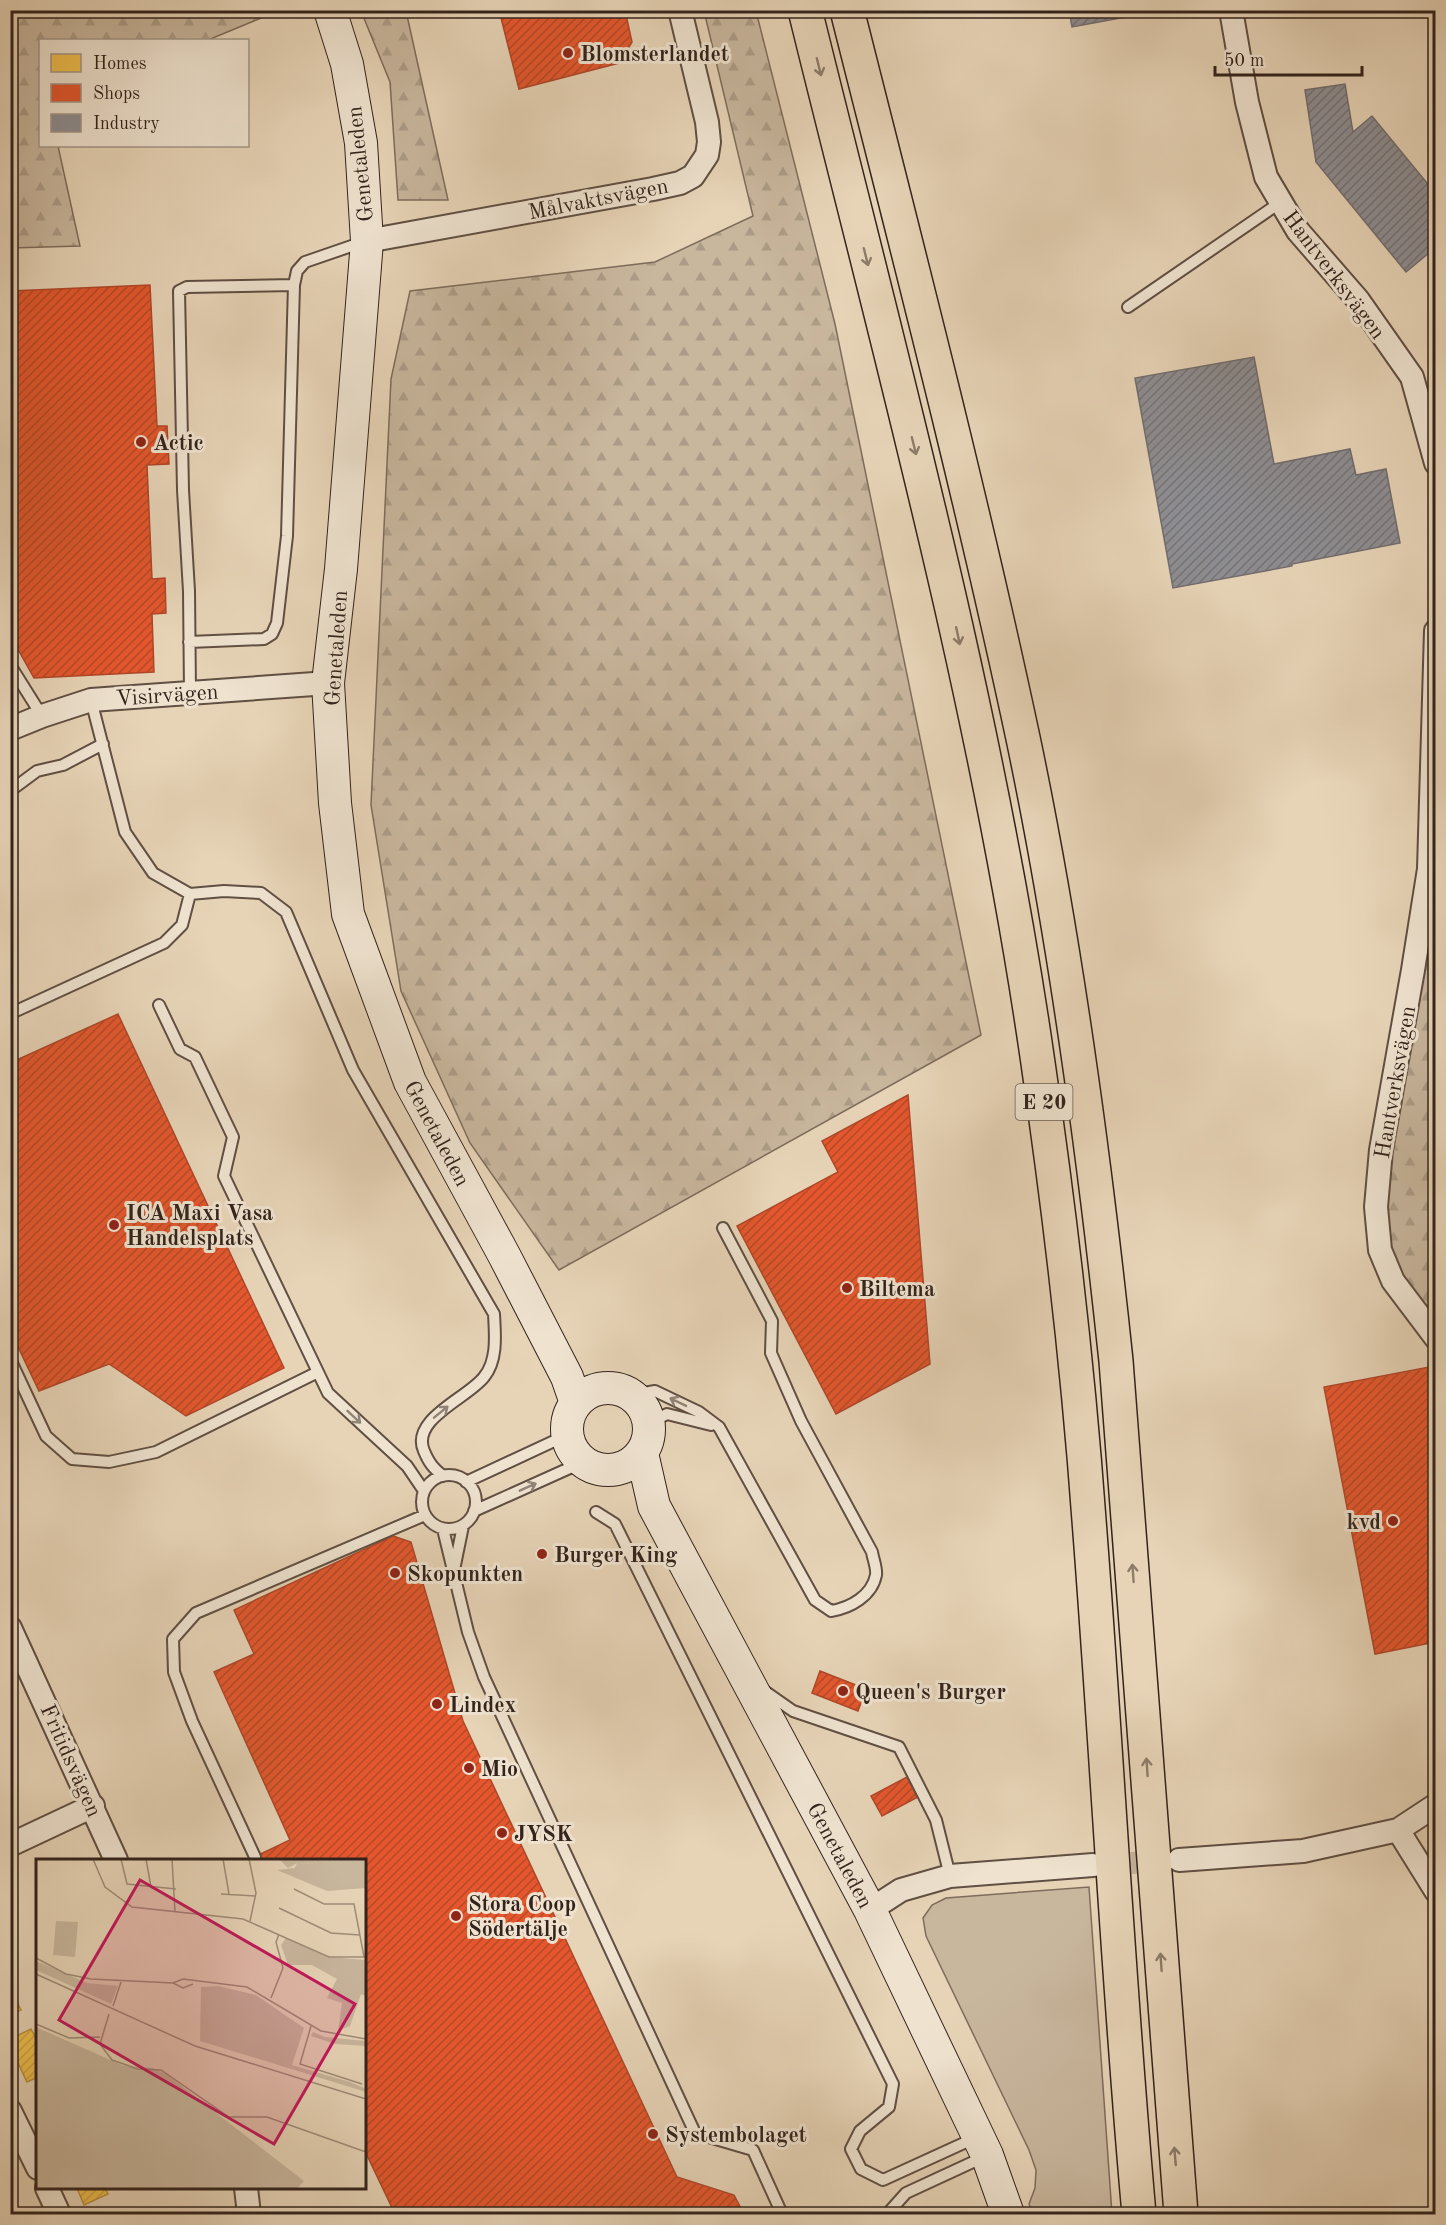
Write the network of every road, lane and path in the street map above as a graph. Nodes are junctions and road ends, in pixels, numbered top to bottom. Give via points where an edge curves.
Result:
1 (330, 10) edge
2 (680, 10) edge
3 (805, 10) edge
4 (847, 10) edge
5 (1231, 10) edge
6 (1281, 202) junction
7 (367, 241) junction
8 (294, 285) junction
9 (1128, 307) dead end
10 (1436, 463) edge
11 (1436, 631) edge
12 (189, 642) junction
13 (10, 665) edge
14 (328, 684) junction
15 (190, 692) junction
16 (91, 700) junction
17 (42, 716) junction
18 (10, 729) edge
19 (103, 744) junction
20 (10, 791) edge
21 (190, 894) junction
22 (159, 1005) dead end
23 (10, 1009) edge
24 (723, 1228) dead end
25 (504, 1256) junction
26 (1436, 1338) edge
27 (10, 1359) edge
28 (318, 1372) junction
29 (603, 1388) junction
30 (633, 1395) junction
31 (576, 1403) junction
32 (649, 1423) junction
33 (719, 1427) junction
34 (567, 1435) junction
35 (642, 1453) junction
36 (583, 1462) junction
37 (613, 1470) junction
38 (443, 1476) junction
39 (466, 1482) junction
40 (424, 1491) junction
41 (654, 1506) junction
42 (474, 1511) junction
43 (596, 1512) dead end
44 (425, 1515) junction
45 (463, 1526) junction
46 (443, 1528) junction
47 (454, 1568) junction
48 (10, 1628) edge
49 (746, 1678) junction
50 (1436, 1805) edge
51 (93, 1806) junction
52 (1398, 1830) junction
53 (10, 1845) edge
54 (255, 1857) dead end
55 (117, 1859) edge
56 (1179, 1860) tunnel mouth
57 (1093, 1865) tunnel mouth
58 (950, 1876) junction
59 (1436, 1891) edge
60 (870, 1910) junction
61 (10, 2110) edge
62 (982, 2146) junction
63 (36, 2164) edge
64 (48, 2189) edge
65 (246, 2189) edge
66 (59, 2214) edge
67 (249, 2214) edge
68 (782, 2214) edge
69 (884, 2214) edge
70 (1008, 2214) edge
71 (1139, 2214) edge
72 (1180, 2214) edge

1 - 7 main road, Genetaleden via 347,64 361,144
2 - 7 street, Målvaktsvägen via 709,142 707,155 693,176 653,189
3 -> 71 highway, E 20 via 948,587 1012,903 1038,1058 1075,1357
72 -> 4 highway, E 20 via 1116,1361 1077,1049 1051,889 1011,686 957,448
5 - 6 street, Hantverksvägen via 1247,102 1266,177
6 - 9 lane
6 - 10 street, Hantverksvägen via 1298,231 1358,300 1412,377
7 - 8 lane via 305,262 297,271
7 - 14 main road, Genetaleden
8 - 12 lane via 287,536 277,623 272,634 264,639
8 - 12 lane via 187,286 179,291
11 - 26 street, Hantverksvägen via 1429,869 1380,1150 1376,1207 1384,1260 1394,1281
12 - 15 lane
13 - 17 lane
14 - 15 street, Visirvägen
14 - 25 main road, Genetaleden via 335,803 348,914 410,1082
15 - 16 street, Visirvägen
16 - 17 street, Visirvägen
16 - 19 lane
17 - 18 street, Visirvägen
19 - 20 lane via 63,765 37,771
19 - 21 lane via 125,832 153,873
21 - 23 lane via 182,925 164,943 16,1011
38 -> 21 lane via 431,1467 421,1444 426,1425 485,1377 496,1348 494,1314 353,1070 286,912 261,893
22 - 28 lane via 180,1049 195,1057 233,1137 224,1176
24 - 33 lane via 772,1321 771,1353 801,1422 872,1552 876,1573 872,1589 846,1609 831,1611 815,1600
25 - 29 main road, Genetaleden
25 - 31 main road, Genetaleden via 567,1377
27 - 28 lane via 46,1436 72,1459 109,1462 156,1452
28 -> 40 lane via 328,1393 407,1466
29 - 30 main road
29 - 31 main road via 587,1393
30 - 32 main road via 644,1408
33 -> 30 lane via 699,1412 655,1391
31 - 34 main road via 568,1418
32 - 33 lane via 667,1414
32 - 35 main road, Genetaleden
34 - 36 main road via 572,1450
34 - 39 lane
35 - 37 main road via 629,1465
35 - 41 main road, Genetaleden
36 - 37 main road, Genetaleden via 597,1469
42 -> 36 lane
37 - 41 main road, Genetaleden
38 - 39 lane
38 - 40 lane
39 - 42 lane via 475,1495
40 - 44 lane
41 - 49 main road, Genetaleden
42 - 45 lane
43 - 62 lane via 615,1524 893,2084 890,2107 860,2132 852,2149 861,2169 883,2180
44 - 46 lane
44 - 54 lane via 196,1613 173,1639 174,1672 192,1720
45 - 46 lane
45 - 47 lane
46 - 47 lane
47 - 68 lane via 468,1632 484,1677 695,2133 753,2150
48 - 51 street, Fritidsvägen
49 - 58 lane via 793,1711 899,1747 936,1820
49 - 60 main road, Genetaleden
50 - 52 street
51 - 53 street
51 - 55 street, Fritidsvägen
52 - 56 street via 1303,1851
52 - 59 street
57 - 58 street
58 - 60 street via 901,1890
60 - 62 main road, Genetaleden
61 - 63 street
62 - 69 lane via 906,2193
62 - 70 main road, Genetaleden
64 - 66 street
65 - 67 street

